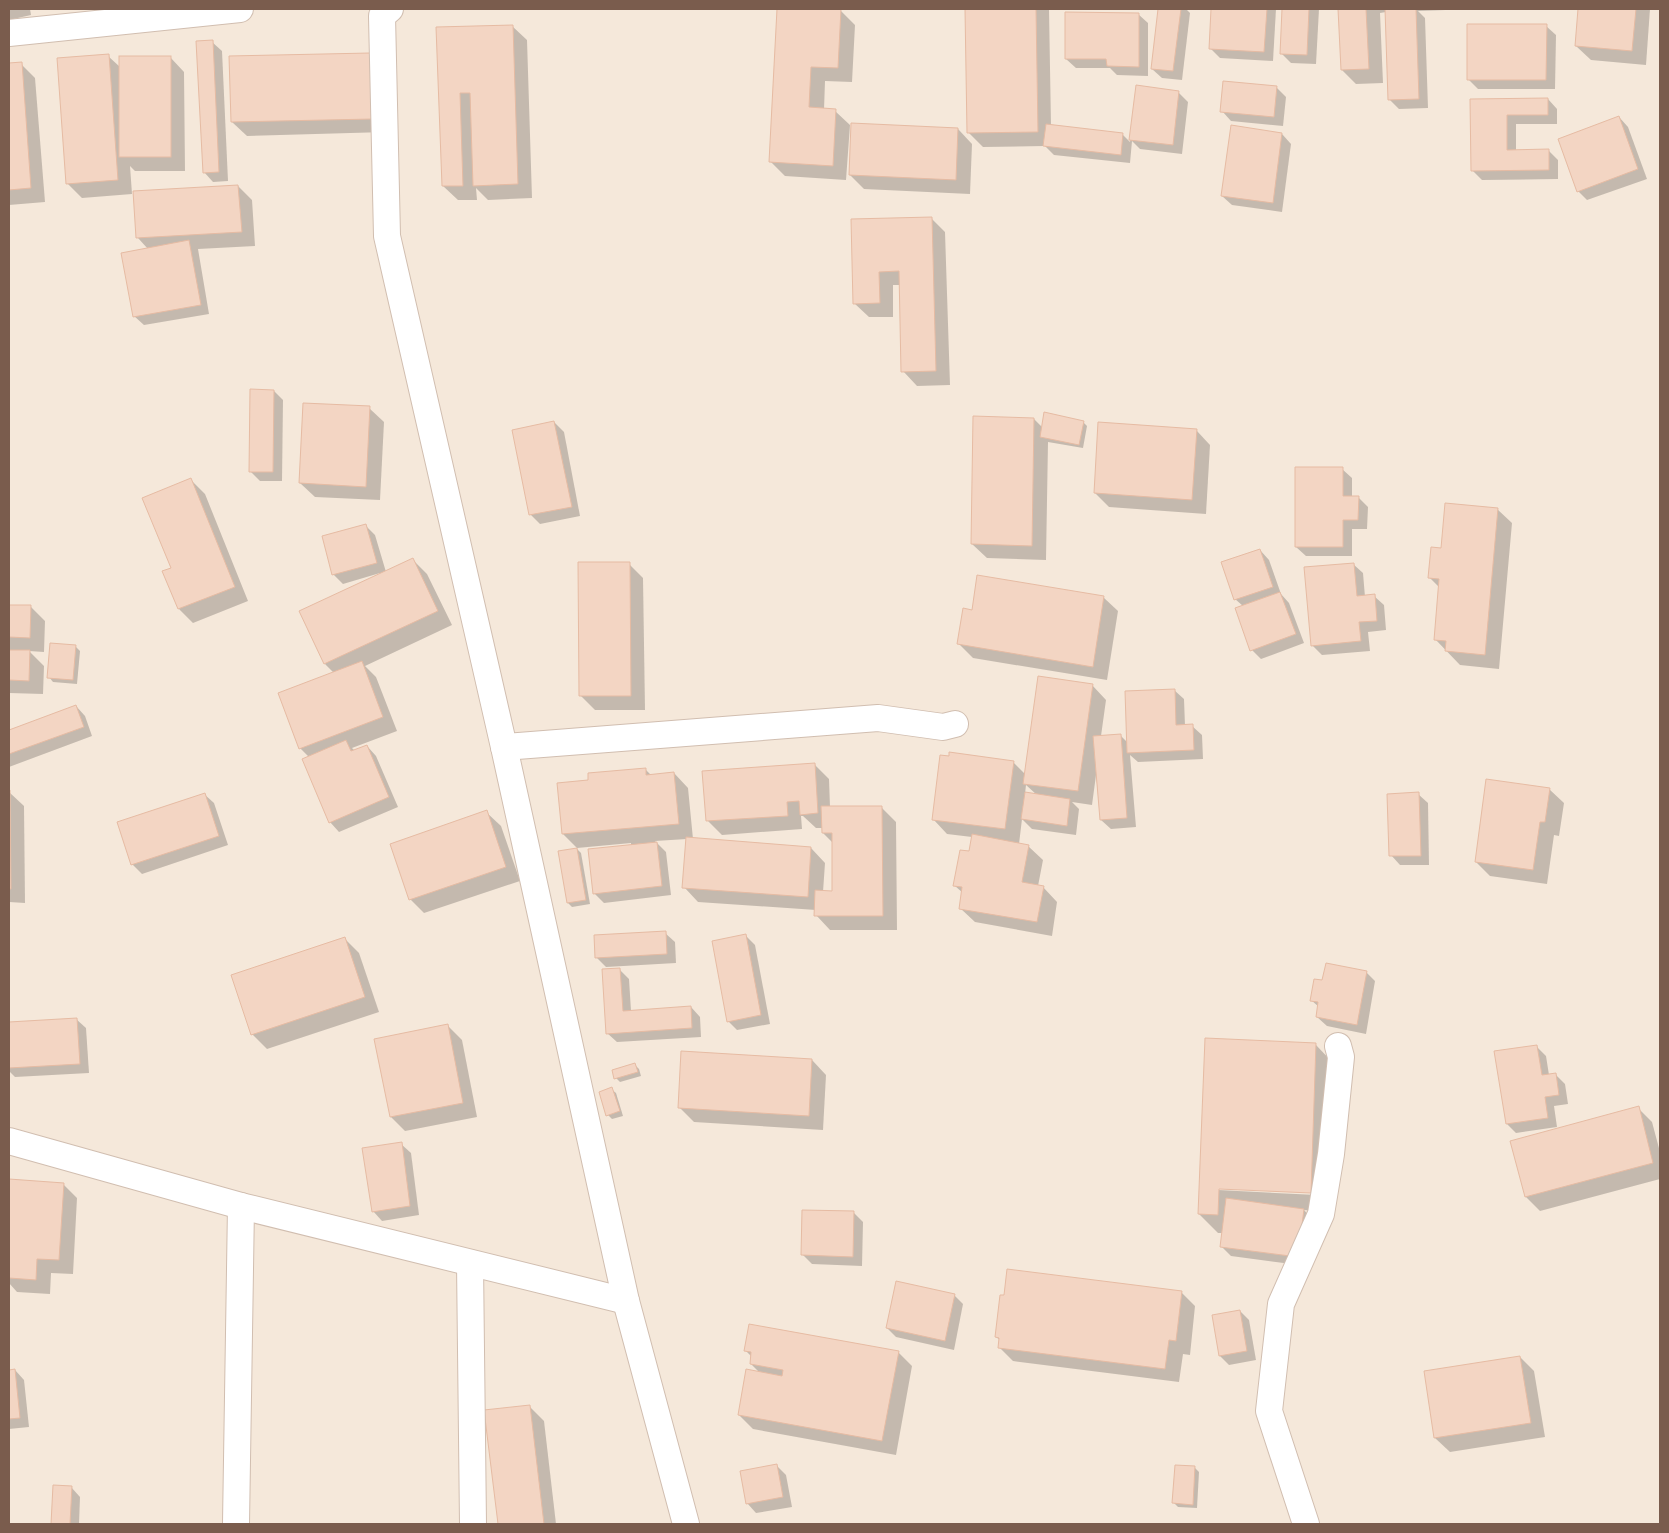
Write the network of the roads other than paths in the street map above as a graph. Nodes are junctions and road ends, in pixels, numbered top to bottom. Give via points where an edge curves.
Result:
1 (240, 9) edge
2 (390, 9) edge
3 (198, 11) edge
4 (9, 33) edge
5 (955, 724) dead end
6 (504, 747) junction
7 (1338, 1046) dead end
8 (9, 1141) edge
9 (241, 1206) junction
10 (470, 1262) junction
11 (626, 1301) junction
12 (236, 1524) edge
13 (473, 1524) edge
14 (686, 1524) edge
15 (1306, 1524) edge

1 - 3 street
2 - 6 street via 382,16 387,236
3 - 4 street
5 - 6 street via 942,727 878,718
6 - 11 street
7 - 15 street via 1341,1057 1332,1154 1322,1214 1281,1304 1269,1411
8 - 9 street
9 - 10 street
9 - 12 street
10 - 11 street
10 - 13 street
11 - 14 street

